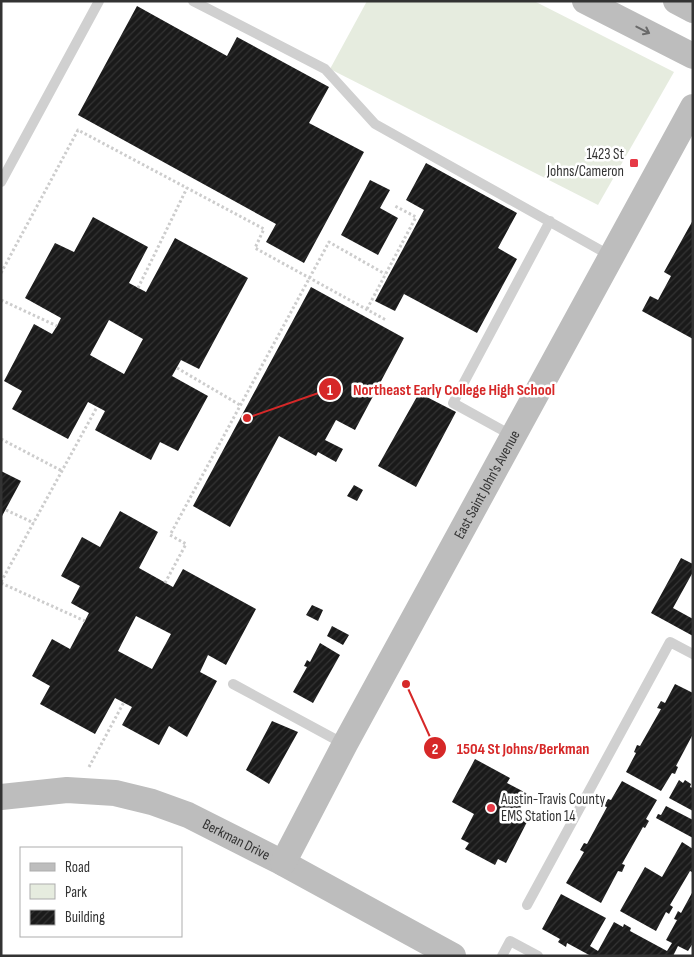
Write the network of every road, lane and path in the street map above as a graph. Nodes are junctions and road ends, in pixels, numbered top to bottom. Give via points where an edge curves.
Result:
1 (99, 1) edge
2 (193, 1) edge
3 (585, 1) edge
4 (676, 1) edge
5 (693, 10) edge
6 (693, 56) edge
7 (692, 112) edge
8 (1, 182) edge
9 (187, 188) junction
10 (395, 206) dead end
11 (550, 221) junction
12 (612, 256) junction
13 (1, 272) edge
14 (385, 274) junction
15 (309, 278) junction
16 (138, 288) dead end
17 (1, 300) edge
18 (367, 309) junction
19 (386, 320) dead end
20 (57, 326) dead end
21 (177, 368) dead end
22 (240, 405) junction
23 (97, 407) dead end
24 (513, 436) junction
25 (1, 439) edge
26 (62, 471) junction
27 (6, 510) dead end
28 (34, 523) junction
29 (1, 582) edge
30 (165, 583) dead end
31 (84, 621) dead end
32 (693, 654) edge
33 (232, 684) dead end
34 (124, 702) dead end
35 (345, 744) junction
36 (89, 767) dead end
37 (1, 797) edge
38 (283, 863) junction
39 (527, 905) dead end
40 (453, 956) edge
41 (502, 956) edge
42 (538, 956) edge

1 - 8 lane
2 - 11 lane via 325,69 375,124
3 -> 6 street
4 - 5 street
7 - 12 street, East Saint John's Avenue
9 - 13 path via 78,130
9 - 15 path via 264,229 255,248
9 - 16 path
10 - 14 path via 416,217
11 - 12 lane
11 - 24 lane via 454,403
12 - 24 street, East Saint John's Avenue
14 - 15 path via 329,242
14 - 18 path
15 - 18 path
15 - 22 path
17 - 20 path
18 - 19 path
21 - 22 path
22 - 30 path via 170,535 186,544
23 - 26 path
24 - 35 street, East Saint John's Avenue
25 - 26 path
26 - 28 path
27 - 28 path
28 - 29 path
29 - 31 path
32 - 39 lane via 670,642
33 - 35 lane
34 - 36 path
35 - 38 street, East Saint John's Avenue
37 - 38 street, Berkman Drive via 67,790 134,797 188,815
38 - 40 street, Berkman Drive
41 - 42 lane via 510,941

